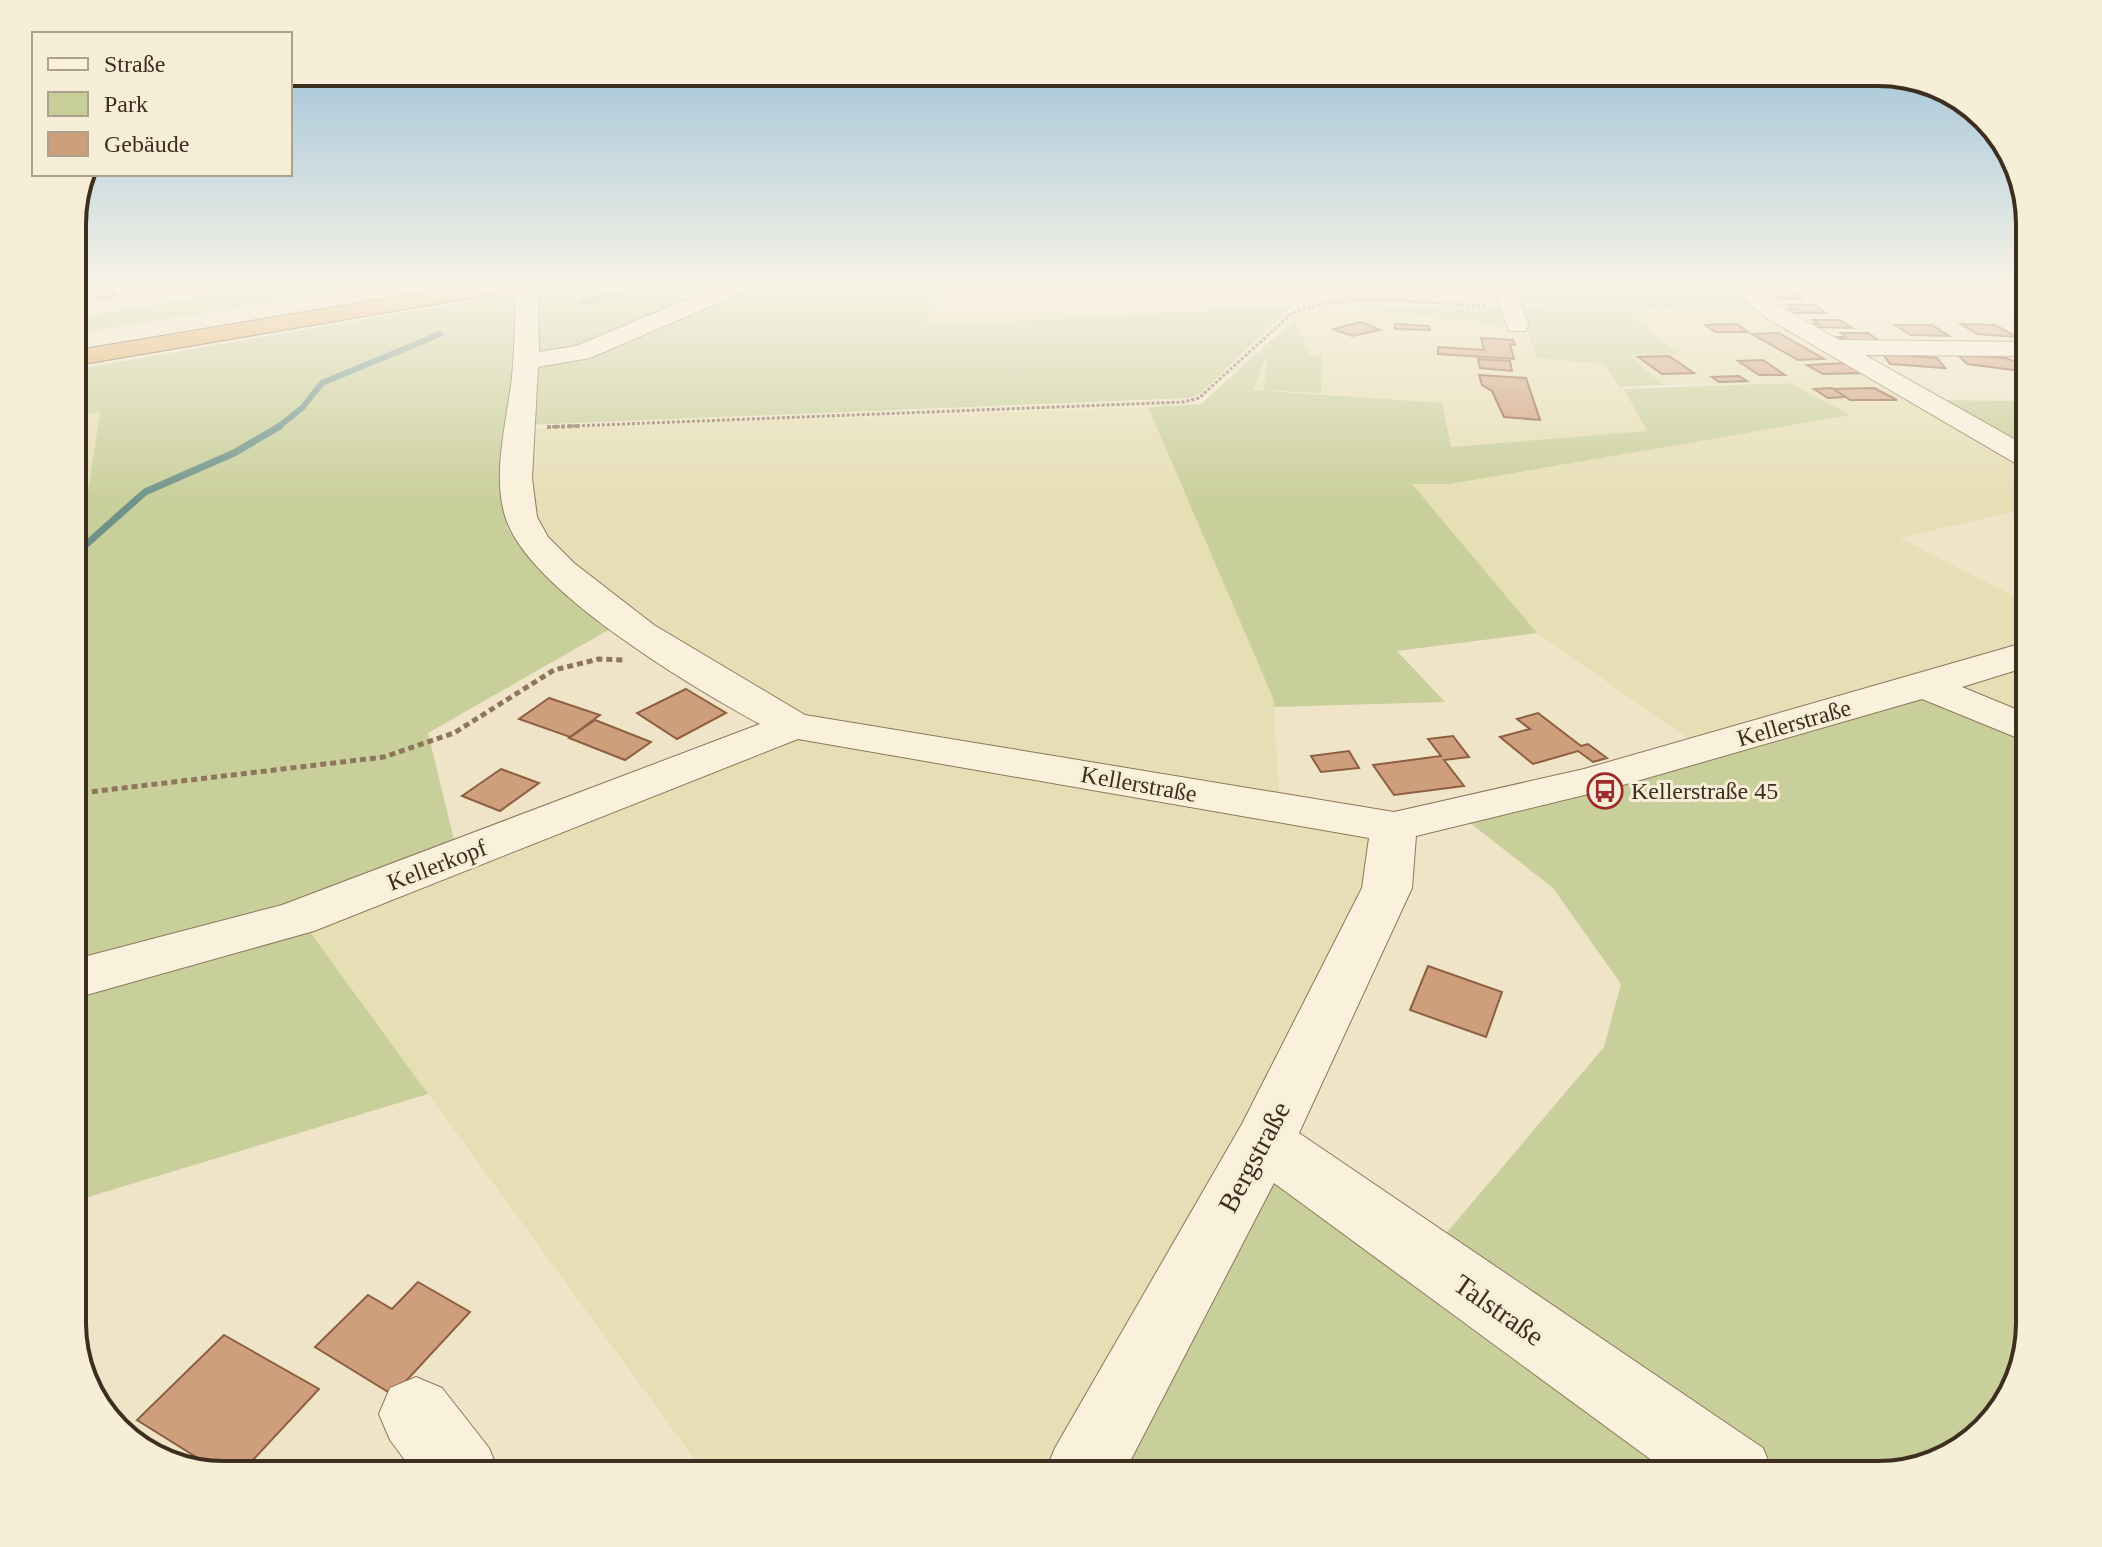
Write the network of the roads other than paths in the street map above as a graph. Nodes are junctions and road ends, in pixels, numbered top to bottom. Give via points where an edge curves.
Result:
1 (545, 358) edge
2 (1854, 358) edge
3 (526, 361) joint
4 (2016, 452) edge
5 (2016, 657) edge
6 (1925, 686) junction
7 (2016, 724) edge
8 (794, 726) junction
9 (1394, 827) junction
10 (86, 976) edge
11 (1264, 1142) junction
12 (416, 1414) dead end
13 (451, 1461) edge
14 (1090, 1461) edge
15 (1716, 1461) edge

1 - 3 street
2 - 4 street
3 - 8 street, Kellerstraße via 517,491 522,521 541,551 664,649
5 - 6 street, Kellerstraße
6 - 7 street
6 - 9 street, Kellerstraße via 1593,780
8 - 9 street, Kellerstraße
8 - 10 street, Kellerkopf via 296,919
9 - 11 street, Bergstraße via 1387,888
11 - 14 street, Bergstraße
11 - 15 street, Talstraße
12 - 13 street

